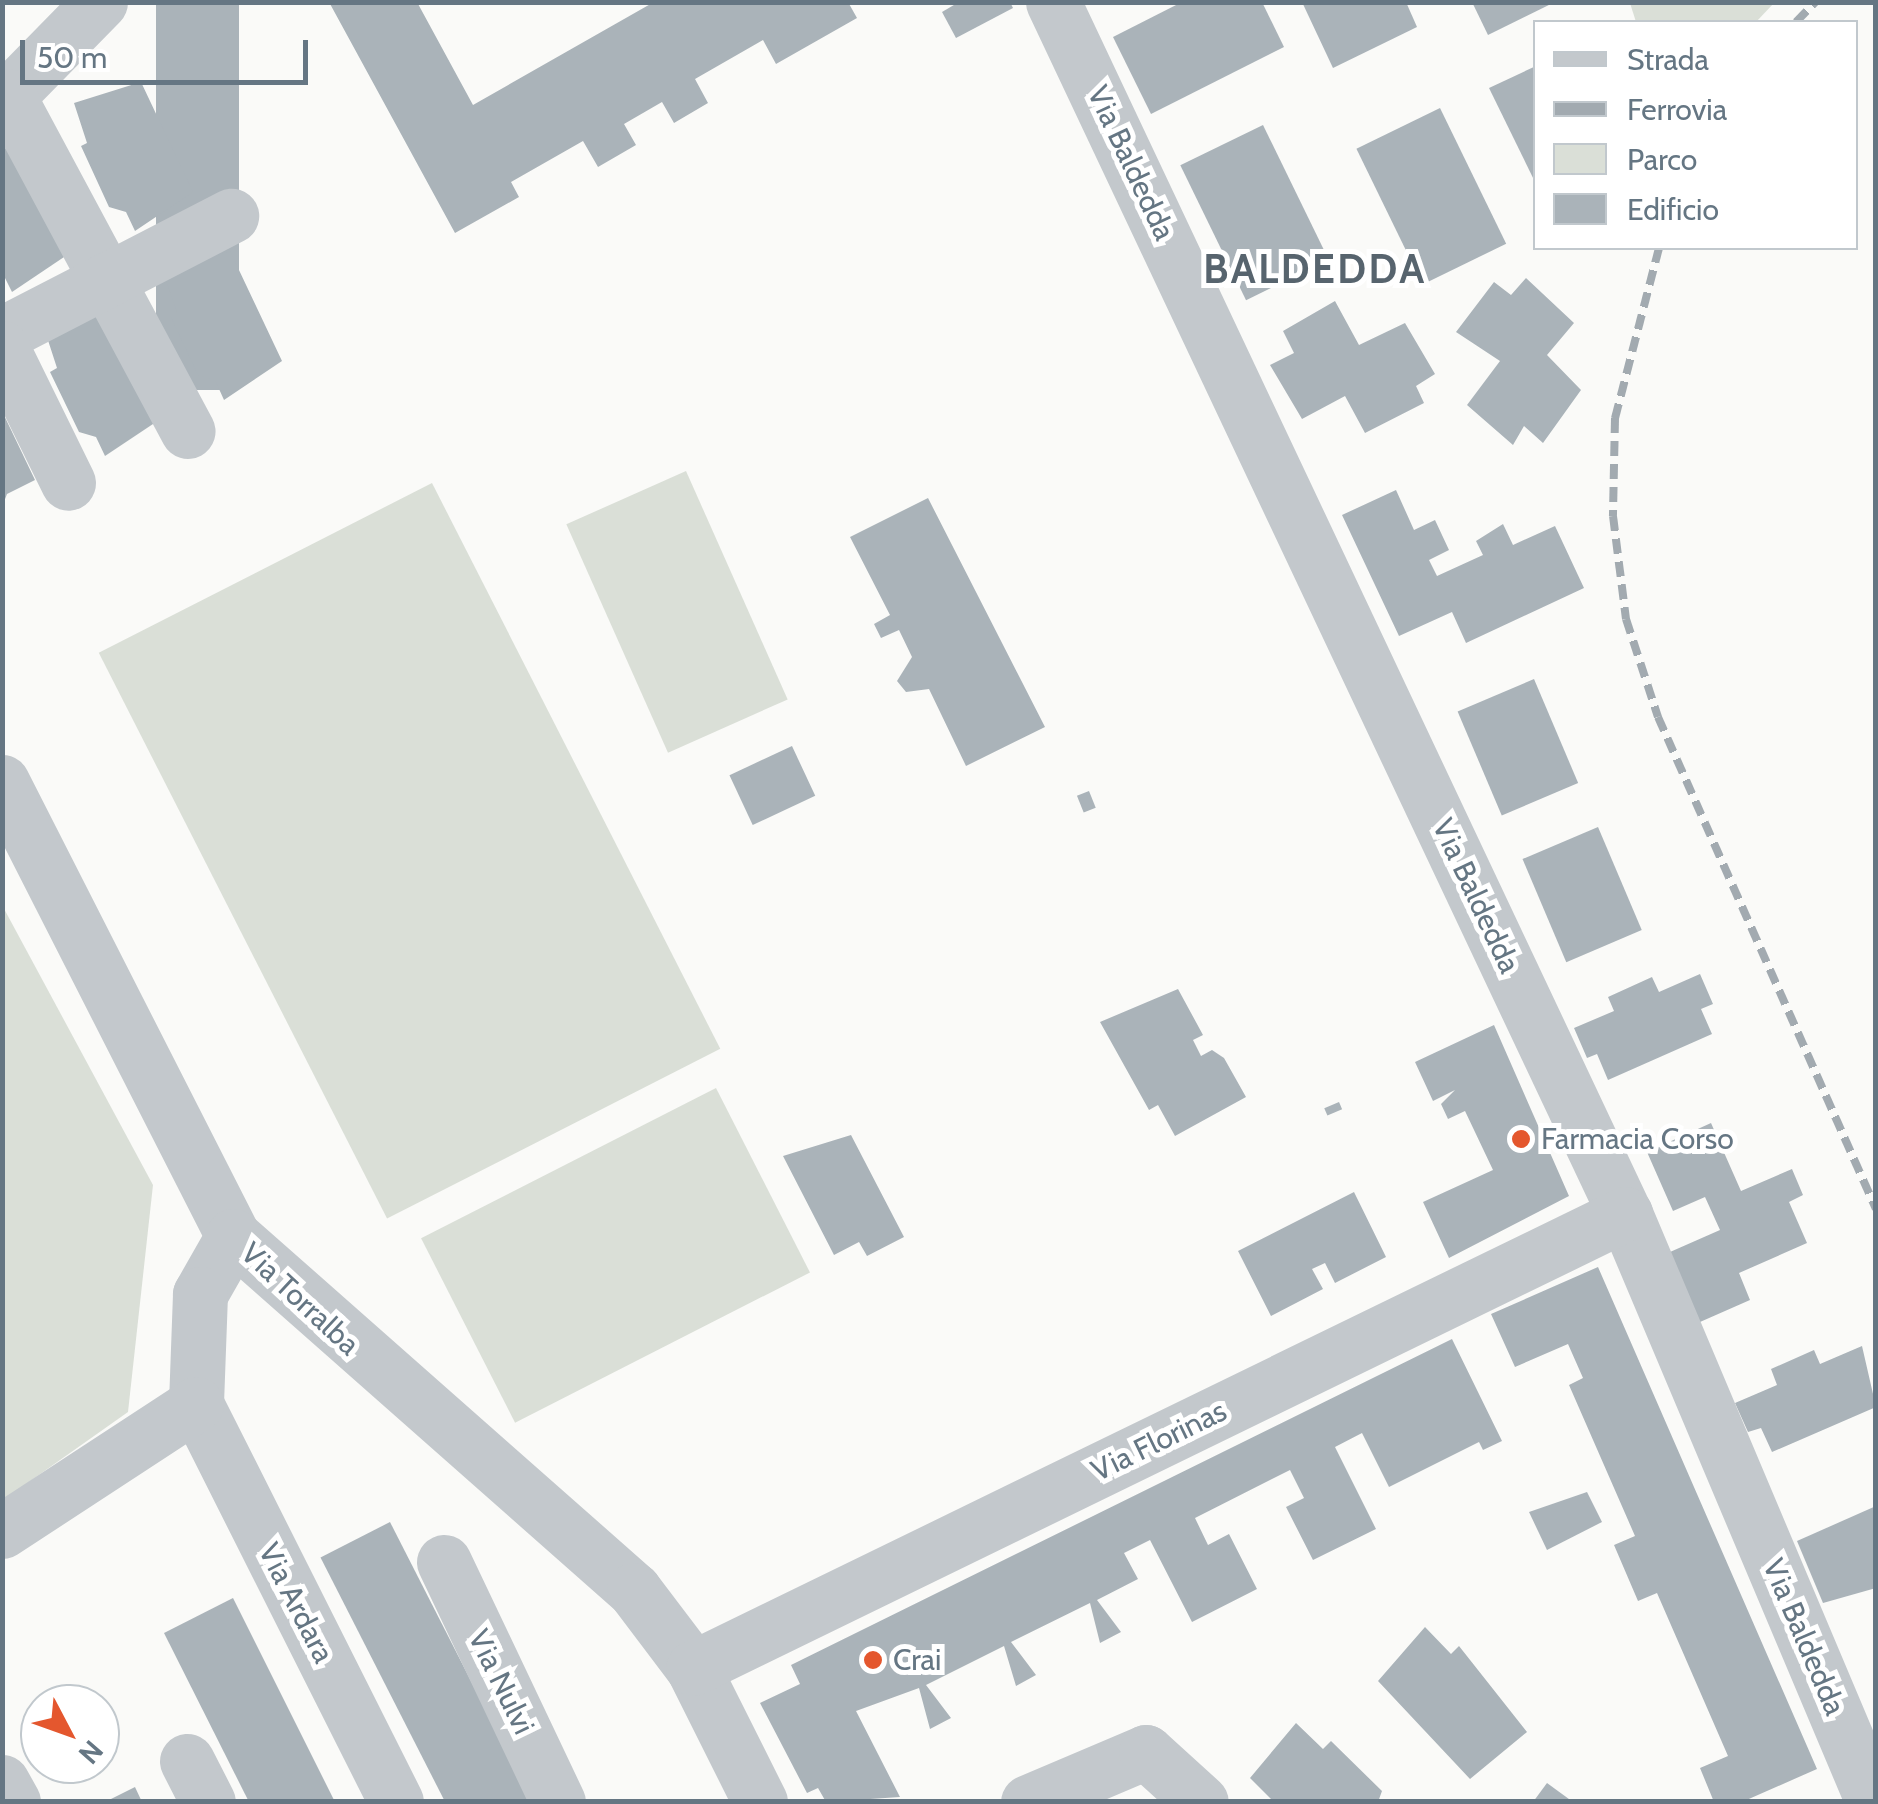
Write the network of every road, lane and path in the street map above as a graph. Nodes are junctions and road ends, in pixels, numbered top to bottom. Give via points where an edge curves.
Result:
1 (100, 2) edge
2 (1052, 2) edge
3 (231, 216) dead end
4 (106, 278) junction
5 (2, 334) edge
6 (2, 348) edge
7 (188, 432) dead end
8 (68, 483) dead end
9 (2, 782) edge
10 (1626, 1214) junction
11 (232, 1236) junction
12 (196, 1404) junction
13 (2, 1531) edge
14 (444, 1562) dead end
15 (693, 1668) junction
16 (2, 1782) edge
17 (13, 1802) edge
18 (396, 1802) edge
19 (558, 1802) edge
20 (760, 1802) edge
21 (1028, 1802) edge
22 (1201, 1802) edge
23 (1873, 1802) edge

1 - 4 street via 8,96
2 - 10 street, Via Baldedda
3 - 4 street
4 - 5 street
4 - 7 street
6 - 8 street
9 - 11 street, Via Torralba
10 - 15 street, Via Florinas
10 - 23 street, Via Baldedda
11 - 12 street via 200,1294
11 - 15 street, Via Torralba via 279,1287 634,1590
12 - 13 street
12 - 18 street, Via Ardara
14 - 19 street, Via Nulvi
15 - 20 street, Via Torralba
16 - 17 street
21 - 22 street via 1146,1752

